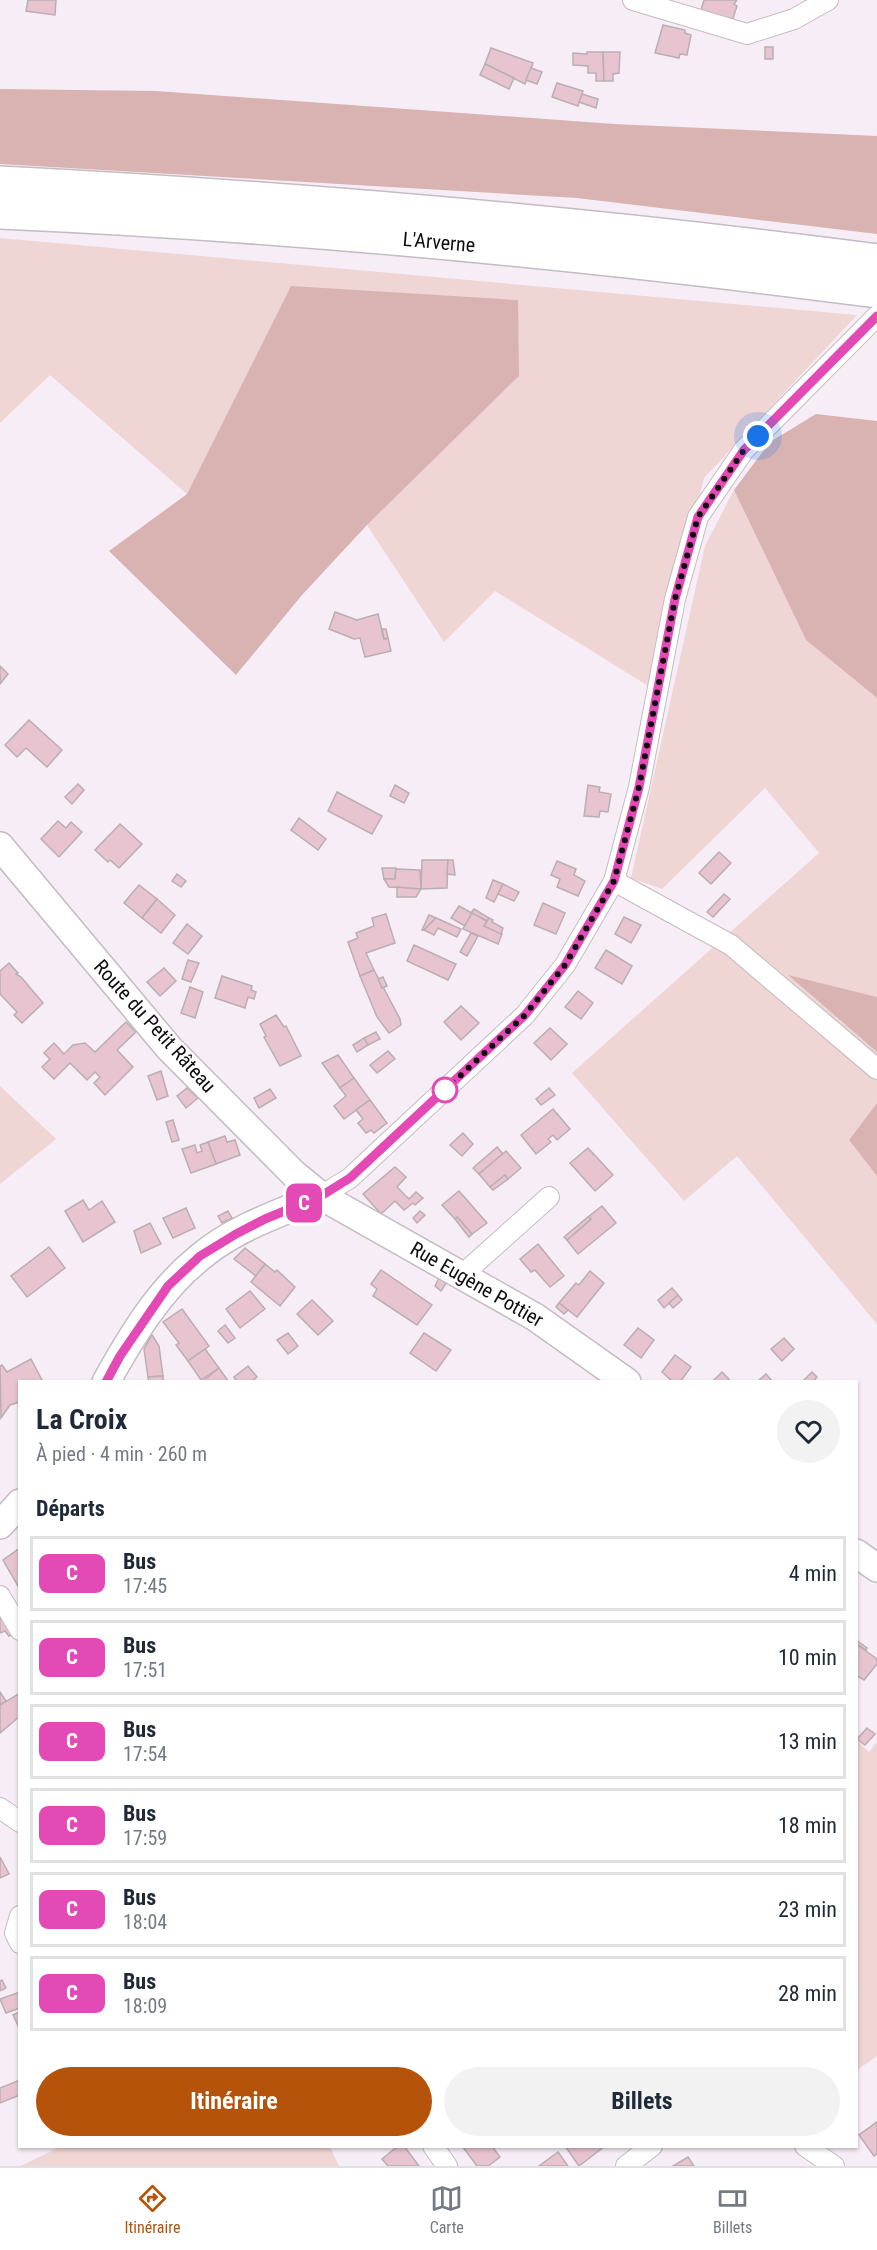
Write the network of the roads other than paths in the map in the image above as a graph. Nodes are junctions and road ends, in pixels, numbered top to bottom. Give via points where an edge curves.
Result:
1 (633, 0) edge
2 (828, 0) edge
3 (0, 183) edge
4 (0, 212) edge
5 (877, 261) edge
6 (877, 291) edge
7 (877, 316) edge
8 (0, 846) edge
9 (614, 881) junction
10 (877, 1069) edge
11 (321, 1196) junction
12 (549, 1197) dead end
13 (464, 1276) junction
14 (107, 1380) edge
15 (624, 1380) edge
16 (18, 1505) edge
17 (0, 1525) edge
18 (858, 1554) edge
19 (877, 1568) edge
20 (0, 1596) edge
21 (18, 1627) edge
22 (0, 1808) edge
23 (18, 1821) edge
24 (18, 1923) edge
25 (18, 1939) edge
26 (434, 2148) edge
27 (649, 2148) edge
28 (808, 2148) edge
29 (447, 2166) edge
30 (626, 2166) edge
31 (834, 2166) edge

1 - 2 street via 747,34 794,19
3 - 5 highway, L'Arverne via 303,202 744,244
4 - 6 highway, L'Arverne via 302,230 495,247
7 - 9 street via 744,450 698,517 675,599 639,787
8 - 11 street, Route du Petit Râteau via 169,1048 294,1174
9 - 10 street via 731,945
9 - 11 street via 565,965 525,1015 350,1178
11 - 13 street, Rue Eugène Pottier
11 - 14 street via 265,1219 200,1256 168,1286
12 - 13 street
13 - 15 street, Rue Eugène Pottier via 535,1317
16 - 17 street
18 - 19 street
20 - 21 street
22 - 23 street
24 - 25 street
26 - 29 street
27 - 30 street
28 - 31 street

